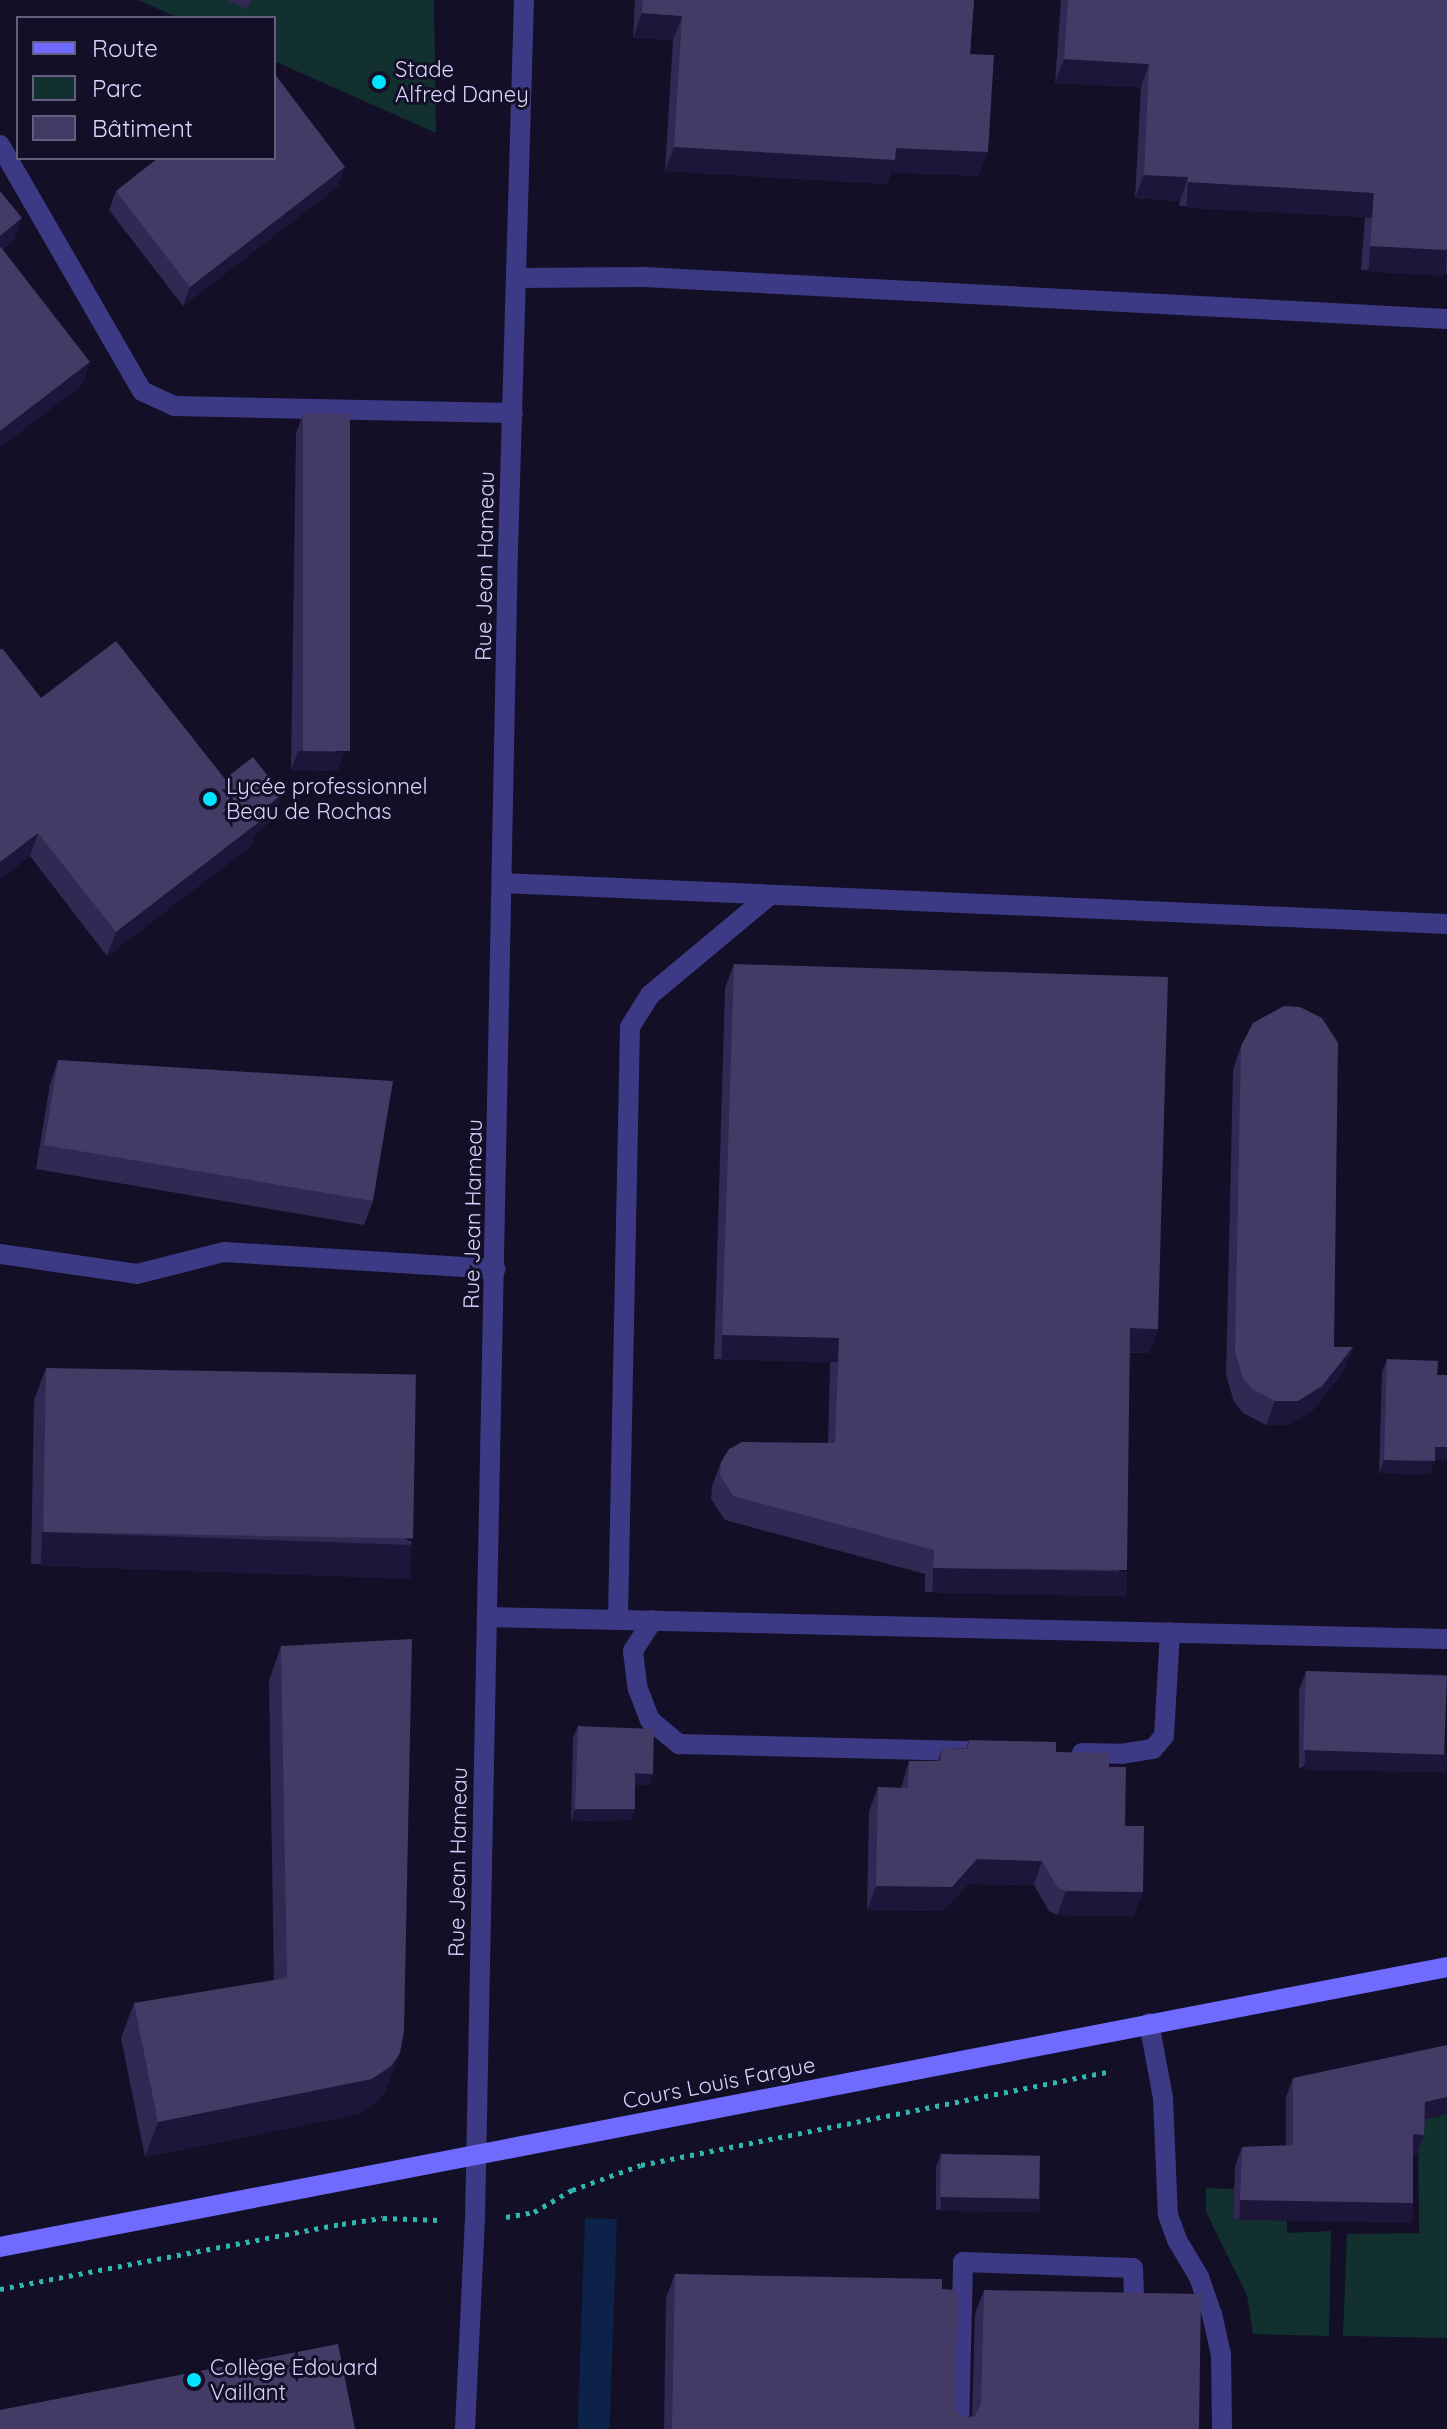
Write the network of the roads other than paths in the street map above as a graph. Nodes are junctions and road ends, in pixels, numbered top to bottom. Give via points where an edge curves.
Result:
1 (524, 0) edge
2 (0, 145) edge
3 (517, 278) junction
4 (1447, 319) edge
5 (513, 413) junction
6 (503, 883) junction
7 (769, 896) junction
8 (1447, 924) edge
9 (0, 1254) edge
10 (495, 1269) junction
11 (489, 1617) junction
12 (618, 1619) junction
13 (653, 1620) junction
14 (1170, 1632) junction
15 (1447, 1639) edge
16 (979, 1751) edge
17 (1058, 1753) edge
18 (1447, 1967) edge
19 (1149, 2023) junction
20 (476, 2154) junction
21 (0, 2247) edge
22 (1134, 2300) edge
23 (465, 2429) edge
24 (959, 2429) edge
25 (1222, 2429) edge

1 - 3 street, Rue Jean Hameau
2 - 5 street via 142,391 174,406
3 - 4 street via 644,277
3 - 5 street, Rue Jean Hameau
5 - 6 street, Rue Jean Hameau
6 - 7 street
6 - 10 street, Rue Jean Hameau
7 - 8 street
7 - 12 street via 650,995 630,1027
9 - 10 street via 137,1274 224,1252
10 - 11 street, Rue Jean Hameau
11 - 12 street
11 - 20 street, Rue Jean Hameau
12 - 13 street
13 - 14 street
13 - 16 street via 633,1651 638,1689 650,1720 679,1744
14 - 15 street
14 - 17 street via 1164,1736 1153,1749
18 - 19 main road, Cours Louis Fargue
19 - 20 main road, Cours Louis Fargue
19 - 25 street via 1163,2098 1168,2215 1212,2314 1221,2355
20 - 21 main road, Cours Louis Fargue
20 - 23 street, Rue Jean Hameau
22 - 24 street via 1133,2268 963,2262

